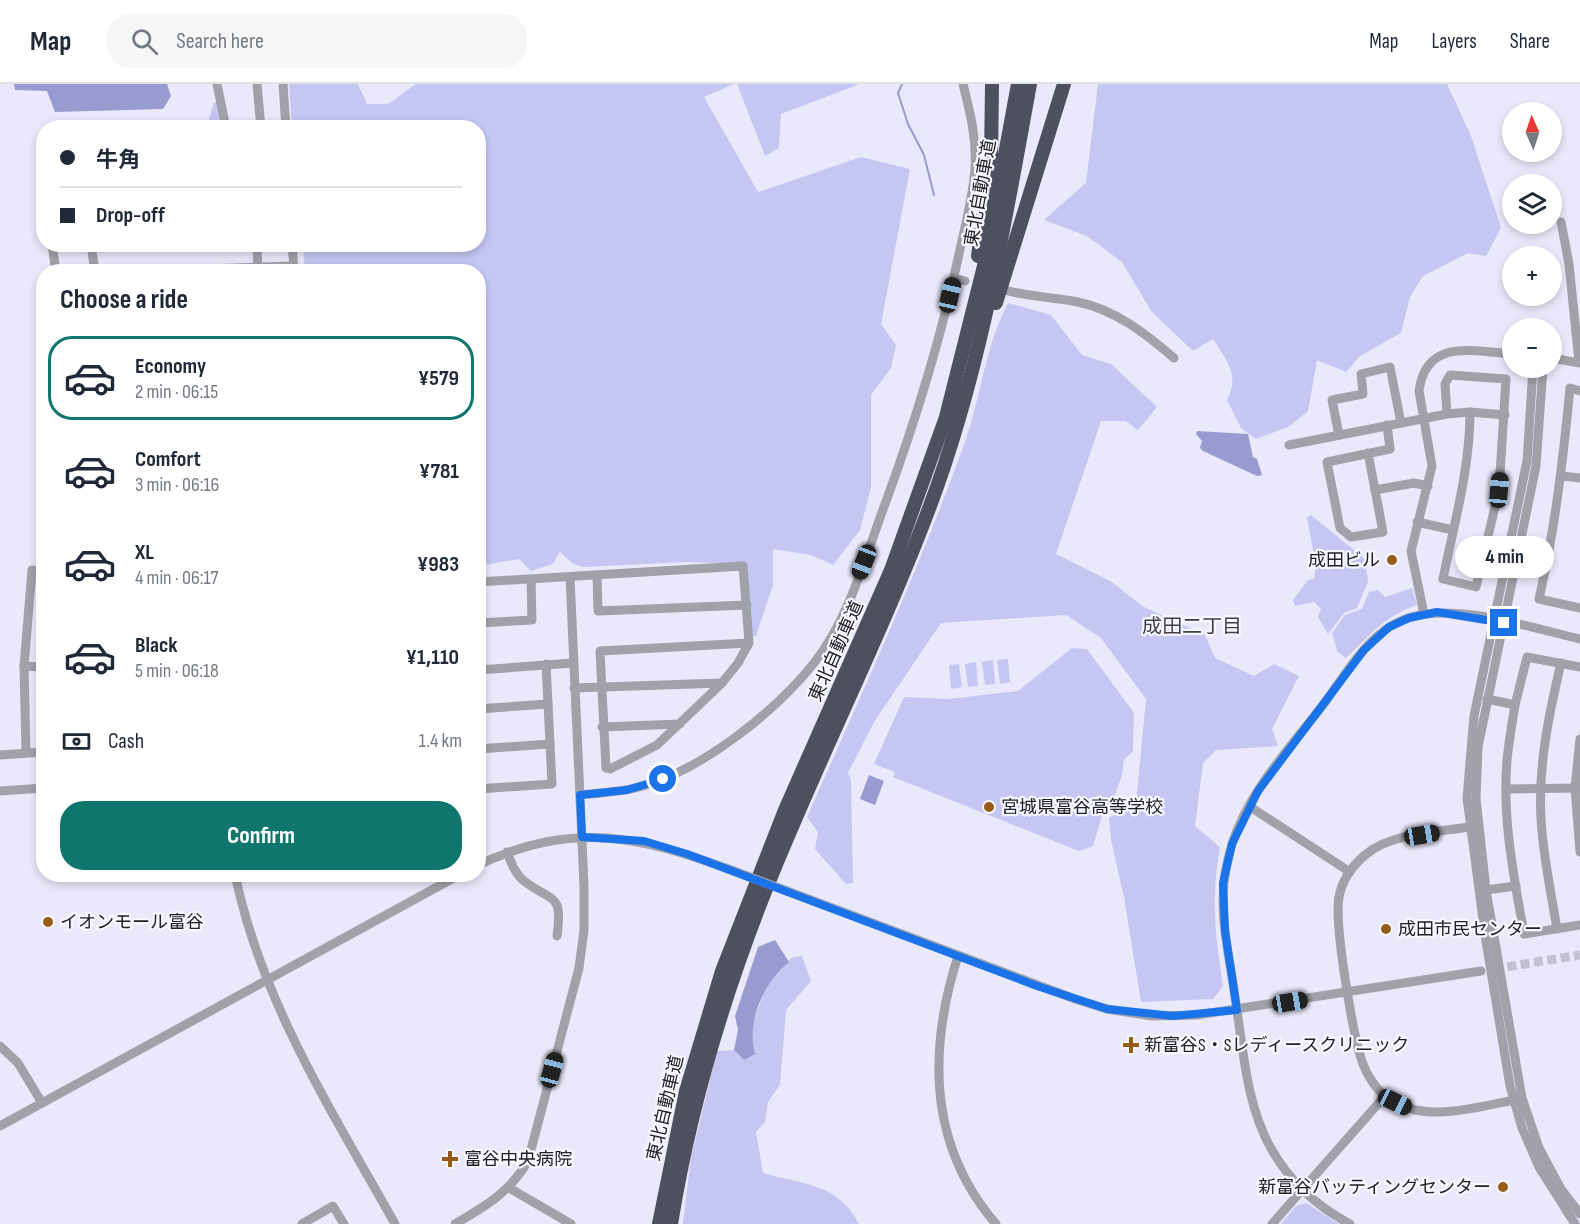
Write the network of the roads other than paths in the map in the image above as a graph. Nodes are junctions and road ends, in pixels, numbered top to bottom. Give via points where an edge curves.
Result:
1 (217, 84) edge
2 (257, 84) edge
3 (283, 84) edge
4 (963, 84) edge
5 (992, 84) edge
6 (1018, 84) edge
7 (1030, 84) edge
8 (1064, 84) edge
9 (224, 120) edge
10 (260, 120) edge
11 (285, 120) edge
12 (1562, 227) edge
13 (1569, 264) junction
14 (1580, 266) edge
15 (954, 278) junction
16 (966, 281) dead end
17 (1005, 291) dead end
18 (978, 350) junction
19 (1502, 353) edge
20 (1174, 358) dead end
21 (1562, 360) edge
22 (1579, 362) edge
23 (1532, 378) edge
24 (1542, 378) edge
25 (1580, 391) edge
26 (1470, 412) junction
27 (1447, 414) junction
28 (1505, 415) junction
29 (945, 417) junction
30 (1424, 418) junction
31 (1401, 423) junction
32 (1387, 425) junction
33 (1339, 435) junction
34 (1289, 445) dead end
35 (1368, 453) junction
36 (1562, 476) junction
37 (1580, 478) edge
38 (1428, 486) junction
39 (1375, 490) junction
40 (1417, 522) junction
41 (1453, 530) junction
42 (36, 571) edge
43 (597, 575) junction
44 (570, 577) junction
45 (531, 580) junction
46 (486, 582) edge
47 (747, 605) junction
48 (1580, 608) edge
49 (1424, 614) junction
50 (1500, 622) junction
51 (486, 623) edge
52 (1580, 639) edge
53 (749, 643) junction
54 (573, 663) junction
55 (1561, 663) junction
56 (546, 664) junction
57 (24, 666) junction
58 (36, 667) edge
59 (1580, 667) edge
60 (486, 669) edge
61 (722, 682) junction
62 (574, 688) junction
63 (600, 688) junction
64 (1488, 699) junction
65 (548, 704) junction
66 (1515, 705) junction
67 (486, 708) edge
68 (680, 724) junction
69 (602, 727) junction
70 (1580, 739) edge
71 (550, 744) junction
72 (486, 748) edge
73 (36, 752) edge
74 (26, 753) junction
75 (0, 755) edge
76 (36, 788) edge
77 (486, 788) edge
78 (1578, 788) edge
79 (1507, 789) junction
80 (1540, 789) junction
81 (0, 790) edge
82 (580, 795) junction
83 (1249, 806) junction
84 (1469, 827) junction
85 (582, 837) junction
86 (507, 852) junction
87 (1580, 852) edge
88 (486, 861) edge
89 (1350, 872) junction
90 (237, 882) edge
91 (446, 882) edge
92 (1516, 886) junction
93 (1486, 890) junction
94 (1580, 925) edge
95 (1557, 929) junction
96 (558, 936) dead end
97 (958, 956) junction
98 (1481, 971) tunnel mouth
99 (268, 980) junction
100 (1349, 993) junction
101 (1237, 1010) junction
102 (0, 1046) edge
103 (1384, 1096) junction
104 (1514, 1100) junction
105 (42, 1103) junction
106 (0, 1126) edge
107 (509, 1188) junction
108 (1302, 1189) junction
109 (1580, 1215) edge
110 (302, 1224) edge
111 (344, 1224) edge
112 (395, 1224) edge
113 (455, 1224) edge
114 (571, 1224) edge
115 (659, 1224) edge
116 (671, 1224) edge
117 (996, 1224) edge
118 (1272, 1224) edge
119 (1350, 1224) edge
120 (1575, 1224) edge

1 - 9 street
2 - 10 street
3 - 11 street
4 - 15 street via 974,128 975,169
5 - 29 highway via 991,161 979,246
6 - 29 highway, 東北自動車道 via 986,258
7 - 18 highway, 東北自動車道
8 - 18 highway via 994,312
12 - 13 street
13 - 14 street
13 - 22 street
15 - 16 street
15 - 82 street via 919,410 848,603 815,661 765,715 683,770 645,786
17 - 20 street via 1080,303 1122,319
18 - 116 highway, 東北自動車道 via 930,506 762,899 734,976 697,1098
19 - 30 street via 1460,350 1434,358 1420,380
21 - 22 street
23 - 50 street via 1526,472
24 - 50 street via 1536,466 1507,610
25 - 36 street via 1570,388
26 - 27 street
26 - 28 street
26 - 41 street via 1462,495
27 - 28 street via 1445,384 1450,375 1506,379
27 - 30 street
28 - 41 street via 1499,490 1476,587 1443,579
29 - 115 highway, 東北自動車道 via 891,570 785,810 722,971 686,1091
30 - 31 street
30 - 38 street via 1432,466
31 - 32 street
31 - 33 street via 1390,367 1361,374 1363,394 1332,400
32 - 33 street
32 - 35 street via 1390,449
33 - 34 street
35 - 39 street
35 - 39 street via 1327,462 1340,528 1351,537 1383,532
36 - 37 street
36 - 48 street via 1539,599
38 - 39 street via 1414,483
38 - 40 street
40 - 41 street
40 - 49 street via 1411,551
42 - 57 street via 33,570
43 - 44 street
43 - 47 street via 598,611
43 - 47 street via 743,566
44 - 45 street
44 - 54 street
45 - 46 street
45 - 51 street via 532,620
47 - 53 street
49 - 50 street via 1450,612
49 - 83 street via 1399,622 1370,643
50 - 52 street
50 - 64 street
50 - 84 street via 1471,740
53 - 61 street
53 - 63 street via 600,651
54 - 56 street
54 - 62 street
55 - 59 street
55 - 66 street via 1527,657
55 - 80 street via 1547,722
56 - 60 street
56 - 65 street
57 - 58 street
57 - 74 street
61 - 63 street
61 - 68 street
62 - 63 street
62 - 82 street
63 - 69 street
64 - 66 street
64 - 93 street via 1478,747 1476,790
65 - 67 street
65 - 71 street
66 - 79 street
68 - 69 street
68 - 69 street via 644,754 610,769 606,768
70 - 78 street
71 - 72 street
71 - 77 street via 552,784
73 - 74 street
74 - 75 street
76 - 81 street
78 - 80 street
78 - 87 street
79 - 80 street
79 - 92 street via 1509,847
80 - 95 street via 1544,855
82 - 85 street
83 - 89 street
83 - 101 street via 1232,844 1223,883 1225,931
84 - 89 street via 1387,842 1364,856
84 - 104 street
85 - 86 street
85 - 97 street, bridge via 644,841
85 - 107 street via 585,916 579,968 533,1148
86 - 88 street
86 - 96 street via 522,880 555,900 559,909
89 - 100 street via 1342,886 1338,907
90 - 99 street
91 - 99 street
92 - 93 street
92 - 95 street via 1524,934
93 - 109 street via 1517,1074 1530,1124 1550,1169
94 - 95 street
97 - 101 street via 1107,1009 1173,1016
97 - 117 street via 940,1023 939,1094 954,1152 972,1190
98 - 100 street
99 - 105 street
99 - 112 street via 310,1071
100 - 101 street
100 - 103 street via 1362,1063
101 - 108 street via 1257,1115 1271,1150
102 - 105 street via 18,1063
103 - 104 street via 1408,1108 1431,1112
103 - 108 street
104 - 120 street via 1539,1167
105 - 106 street
107 - 113 street via 492,1203
107 - 114 street
108 - 118 street
108 - 119 street
110 - 111 street via 333,1206

